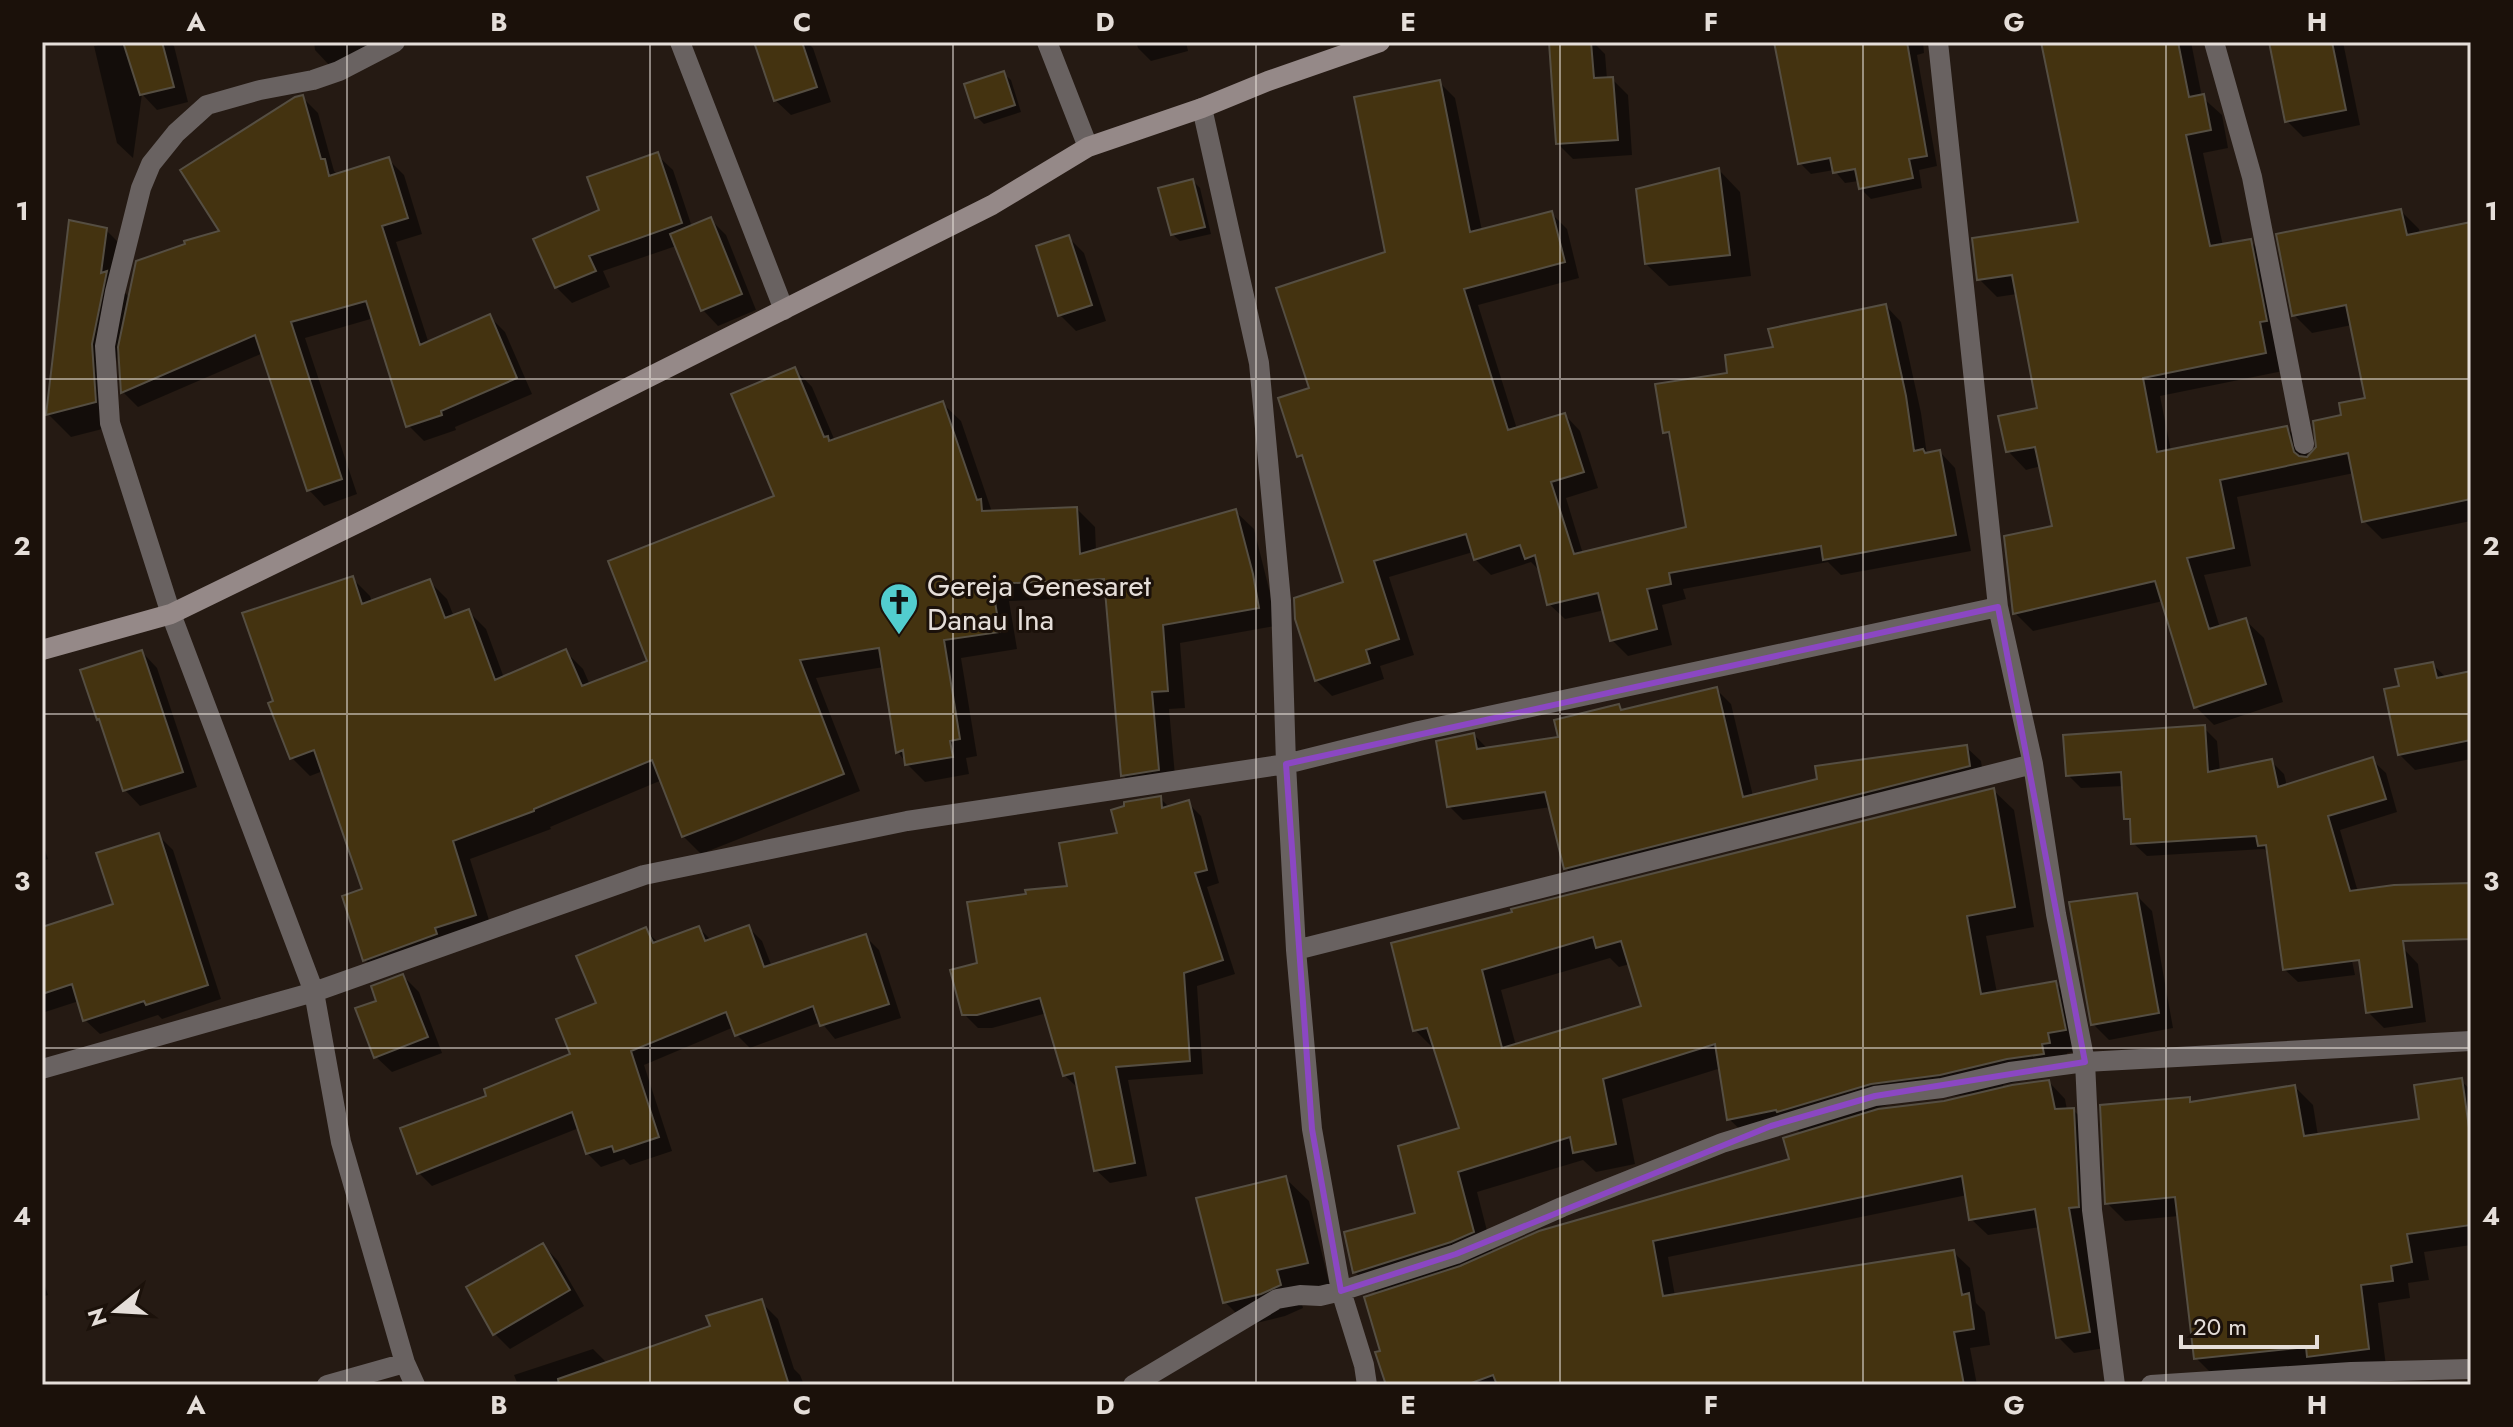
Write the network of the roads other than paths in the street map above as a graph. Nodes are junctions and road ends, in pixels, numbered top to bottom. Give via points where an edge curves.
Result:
1 (395, 42) edge
2 (680, 42) edge
3 (1047, 42) edge
4 (1380, 42) edge
5 (1938, 42) edge
6 (2214, 42) edge
7 (1202, 108) junction
8 (1088, 147) junction
9 (784, 310) junction
10 (2304, 444) dead end
11 (1998, 607) junction
12 (171, 614) junction
13 (42, 650) edge
14 (1286, 764) junction
15 (2033, 764) junction
16 (1296, 950) junction
17 (314, 992) junction
18 (2471, 1041) edge
19 (2085, 1062) junction
20 (42, 1069) edge
21 (1341, 1291) junction
22 (405, 1363) junction
23 (2471, 1369) edge
24 (327, 1385) edge
25 (415, 1385) edge
26 (1133, 1385) edge
27 (1367, 1385) edge
28 (2115, 1385) edge
29 (2151, 1385) edge

1 - 12 street via 313,80 207,105 151,164 141,188 105,346 110,423
2 - 9 street
3 - 8 street
4 - 7 street
5 - 11 street
6 - 10 street via 2252,177
7 - 8 street
7 - 14 street via 1259,363 1281,601
8 - 9 street via 992,205
9 - 12 street
11 - 14 street
11 - 15 street
12 - 13 street
12 - 17 street
14 - 16 street
14 - 17 street via 907,821 657,872
15 - 16 street
15 - 19 street
16 - 21 street via 1312,1129
17 - 20 street
17 - 22 street via 341,1142
18 - 19 street
19 - 21 street via 1875,1096 1771,1126 1456,1254
19 - 28 street via 2092,1210
21 - 26 street via 1277,1299
21 - 27 street
22 - 24 street
22 - 25 street
23 - 29 street

